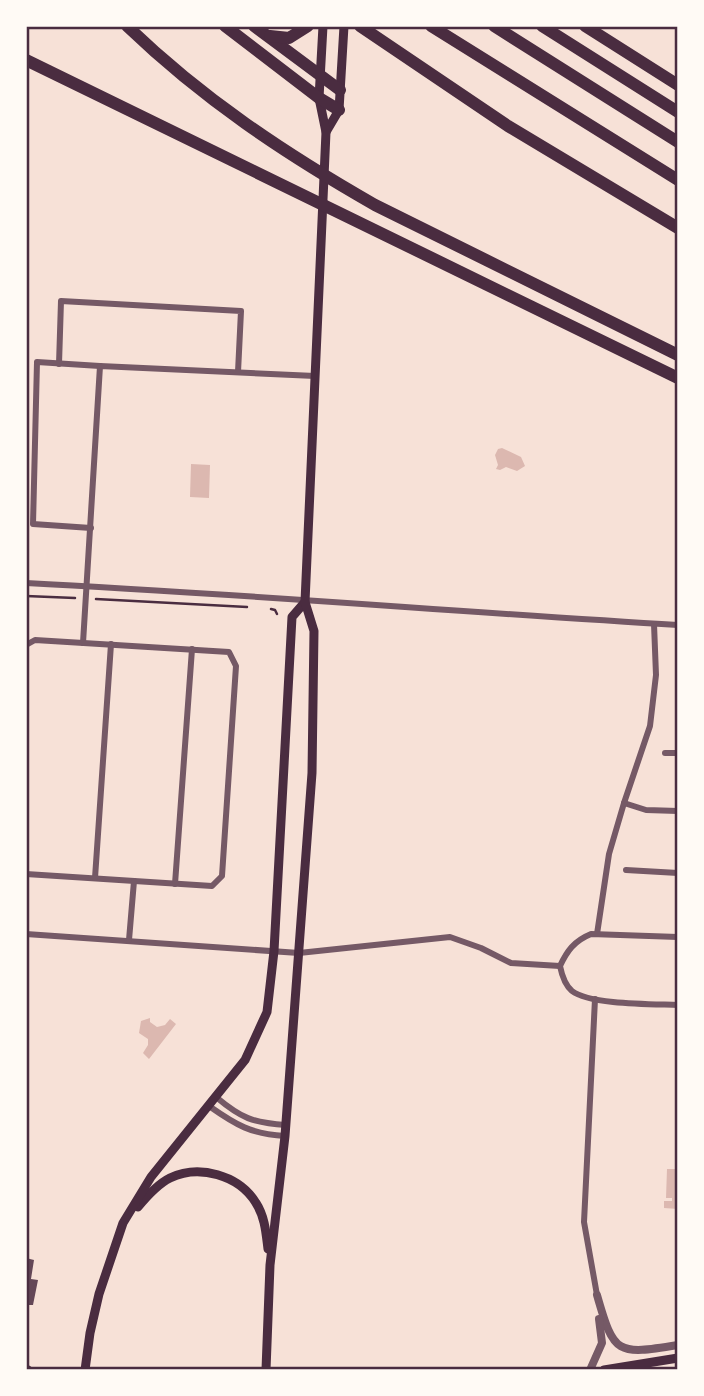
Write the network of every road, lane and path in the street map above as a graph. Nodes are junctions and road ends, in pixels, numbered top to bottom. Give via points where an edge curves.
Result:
1 (127, 26) edge
2 (225, 26) edge
3 (254, 26) edge
4 (307, 26) edge
5 (323, 26) edge
6 (344, 26) edge
7 (360, 26) edge
8 (431, 26) edge
9 (494, 26) edge
10 (542, 26) edge
11 (584, 26) edge
12 (266, 36) junction
13 (26, 60) edge
14 (320, 77) junction
15 (678, 85) edge
16 (340, 90) junction
17 (319, 98) junction
18 (339, 110) junction
19 (678, 112) edge
20 (326, 132) junction
21 (678, 142) edge
22 (678, 180) edge
23 (678, 228) edge
24 (678, 355) edge
25 (59, 364) junction
26 (100, 366) junction
27 (238, 372) junction
28 (315, 376) junction
29 (678, 378) edge
30 (91, 527) junction
31 (26, 583) edge
32 (88, 586) junction
33 (26, 596) edge
34 (87, 599) junction
35 (305, 601) junction
36 (251, 608) dead end
37 (265, 608) dead end
38 (277, 614) dead end
39 (654, 624) junction
40 (678, 625) edge
41 (83, 643) junction
42 (111, 644) junction
43 (26, 645) edge
44 (192, 649) junction
45 (665, 753) dead end
46 (678, 753) edge
47 (624, 803) junction
48 (678, 811) edge
49 (626, 870) dead end
50 (678, 873) edge
51 (26, 874) edge
52 (96, 878) junction
53 (134, 881) junction
54 (175, 884) junction
55 (26, 934) edge
56 (597, 934) junction
57 (678, 937) edge
58 (129, 940) junction
59 (274, 951) junction
60 (299, 953) junction
61 (560, 967) junction
62 (595, 999) junction
63 (678, 1005) edge
64 (216, 1097) junction
65 (209, 1106) junction
66 (286, 1125) junction
67 (285, 1136) junction
68 (123, 1223) junction
69 (270, 1265) junction
70 (597, 1295) junction
71 (678, 1345) edge
72 (678, 1358) edge
73 (85, 1370) edge
74 (266, 1370) edge
75 (590, 1370) edge
76 (604, 1370) edge

1 - 24 highway via 210,100 375,205
2 - 17 highway
3 - 12 highway
4 - 12 highway via 289,38
5 - 14 main road
6 - 16 main road
7 - 23 highway via 508,126
8 - 22 highway
9 - 21 highway
10 - 19 highway
11 - 15 highway
12 - 14 highway
13 - 29 highway
14 - 16 highway
14 - 17 main road
16 - 18 main road
17 - 18 highway
17 - 20 main road
18 - 20 main road
20 - 28 main road
25 - 26 street
25 - 27 street via 61,301 241,311
25 - 30 street via 37,362 33,524
26 - 27 street
26 - 30 street
27 - 28 street
28 - 35 main road
30 - 32 street
31 - 32 street
32 - 34 street
32 - 35 street
33 - 34 path
34 - 36 path
34 - 41 street
35 - 39 street
35 - 59 main road via 292,617
35 - 60 main road via 314,631 312,773
37 - 38 path
39 - 40 street
39 - 47 street via 656,674 650,726
41 - 42 street
41 - 43 street via 35,640
42 - 44 street
42 - 52 street
44 - 54 street
44 - 54 street via 229,652 236,666 222,876 212,886
45 - 46 street
47 - 48 street via 646,810
47 - 56 street via 609,854
49 - 50 street
51 - 52 street
52 - 53 street
53 - 54 street
53 - 58 street
55 - 58 street
56 - 57 street
56 - 61 street via 568,949
58 - 59 street
59 - 60 street
59 - 64 main road via 267,1012 245,1060
60 - 61 street via 450,937 511,963
60 - 66 main road
61 - 62 street via 574,993
62 - 63 street
62 - 70 street via 584,1222
64 - 65 main road
64 - 66 street via 247,1119
65 - 67 street via 246,1130
65 - 68 main road via 151,1177
66 - 67 main road
67 - 69 main road
68 - 69 main road via 169,1179 195,1172 223,1176 256,1202 265,1224
68 - 73 main road via 99,1294
69 - 74 main road
70 - 71 street via 607,1332 626,1350
70 - 75 street via 602,1343
72 - 76 main road

